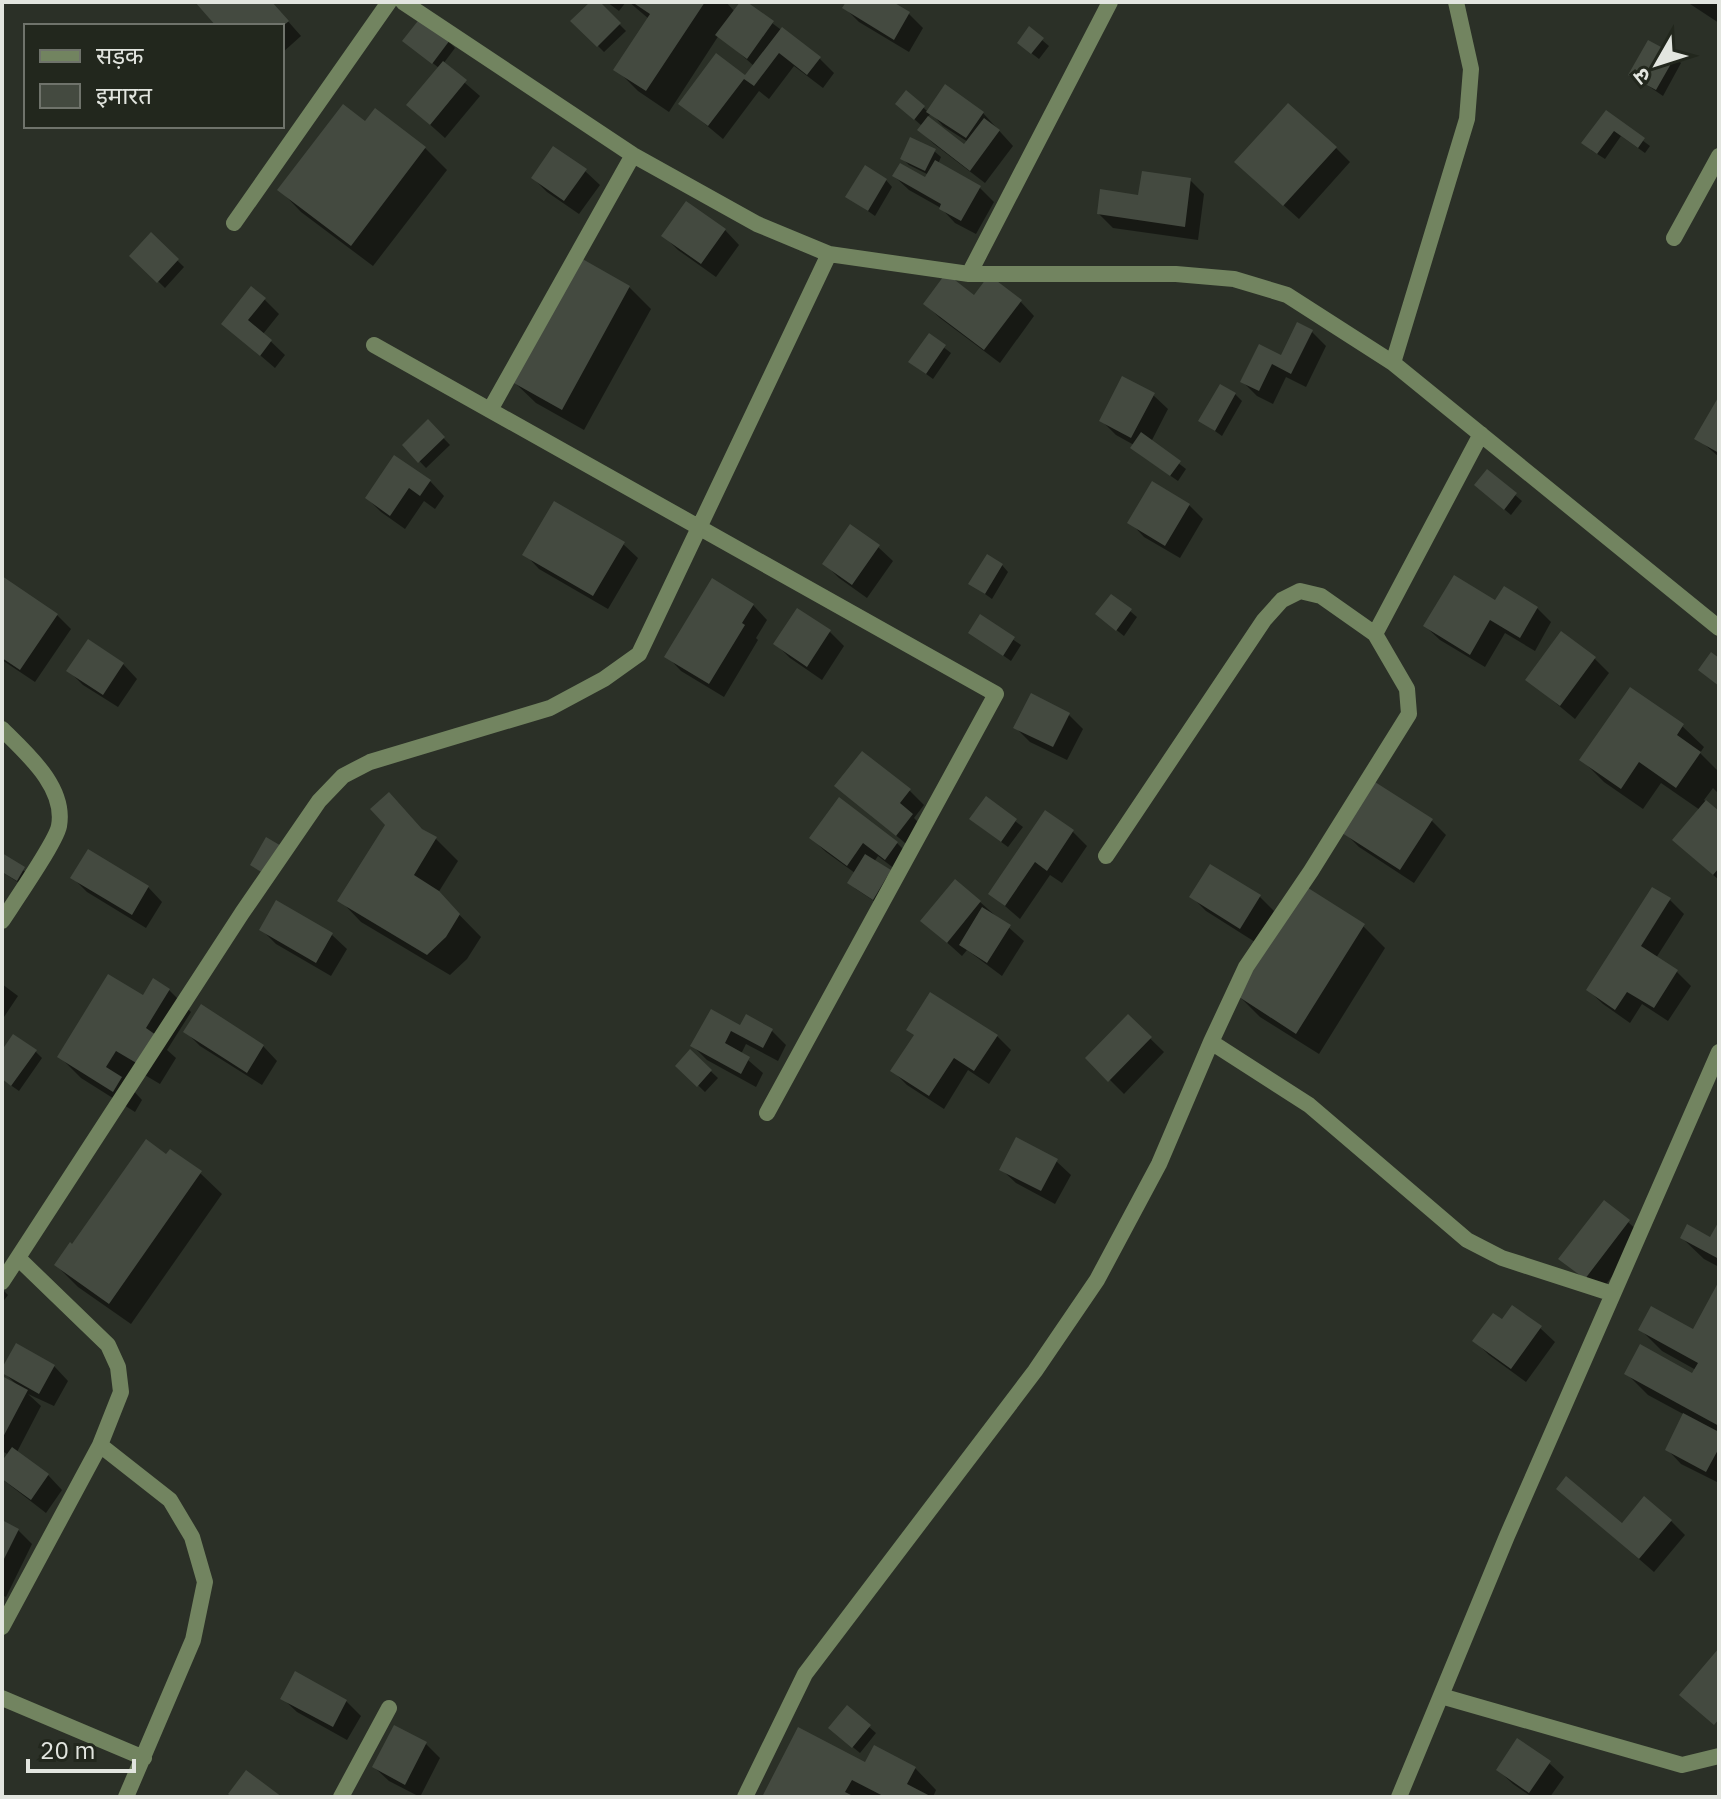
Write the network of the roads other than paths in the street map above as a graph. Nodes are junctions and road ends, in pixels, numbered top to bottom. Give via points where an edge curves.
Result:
1 (389, 2) edge
2 (403, 2) edge
3 (1110, 2) edge
4 (1456, 2) edge
5 (633, 155) junction
6 (1719, 156) edge
7 (234, 223) dead end
8 (1674, 238) dead end
9 (829, 254) junction
10 (969, 274) junction
11 (374, 345) dead end
12 (1393, 363) junction
13 (490, 410) junction
14 (1481, 434) junction
15 (697, 528) junction
16 (1719, 628) edge
17 (1375, 634) junction
18 (2, 729) edge
19 (1106, 856) dead end
20 (2, 921) edge
21 (1211, 1042) junction
22 (1719, 1052) edge
23 (767, 1113) dead end
24 (18, 1258) junction
25 (2, 1282) edge
26 (1613, 1294) junction
27 (100, 1445) junction
28 (2, 1627) edge
29 (1441, 1696) junction
30 (2, 1698) edge
31 (389, 1708) dead end
32 (1719, 1756) edge
33 (144, 1758) junction
34 (126, 1797) edge
35 (341, 1797) edge
36 (745, 1797) edge
37 (1399, 1797) edge

1 - 7 street
2 - 5 street
3 - 10 street
4 - 12 street via 1471,69 1467,119
5 - 9 street via 757,224
5 - 13 street
6 - 8 street
9 - 10 street
9 - 15 street
10 - 12 street via 1234,279 1287,295
11 - 13 street
12 - 14 street
13 - 15 street
14 - 16 street
14 - 17 street
15 - 23 street via 996,694
15 - 24 street via 639,654 550,708 370,762 343,776 319,801
17 - 19 street via 1321,596 1300,591 1282,600
17 - 21 street via 1407,689 1409,714 1246,967
18 - 20 street via 32,758 52,788 59,829
21 - 26 street via 1309,1105 1467,1240 1502,1258
21 - 36 street via 1159,1164 1097,1280 1035,1371 805,1674
22 - 26 street
24 - 25 street
24 - 27 street via 108,1345 118,1367 121,1392
26 - 29 street
27 - 28 street
27 - 33 street via 170,1500 192,1537 205,1582 193,1640
29 - 32 street via 1682,1765
29 - 37 street
30 - 33 street
31 - 35 street
33 - 34 street

